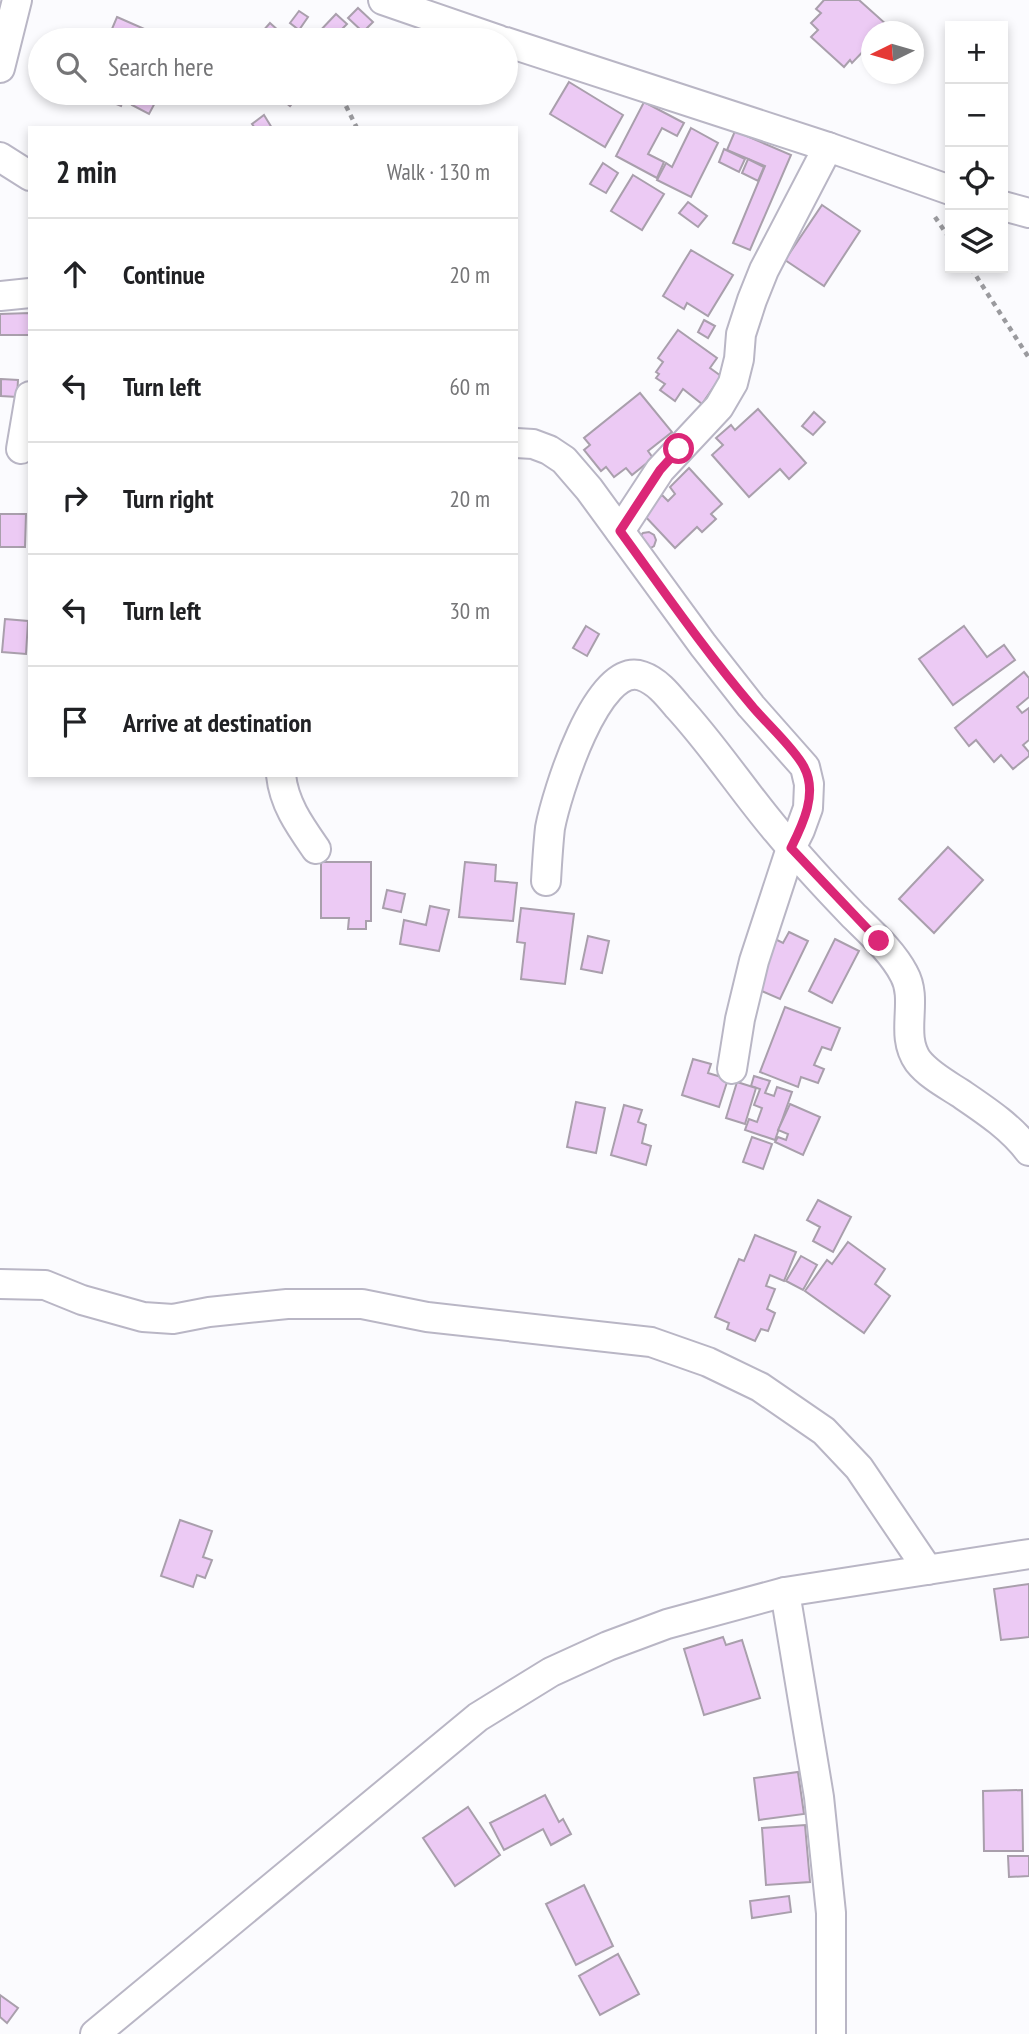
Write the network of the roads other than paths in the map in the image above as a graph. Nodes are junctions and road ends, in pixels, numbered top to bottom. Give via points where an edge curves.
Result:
1 (18, 0) edge
2 (383, 0) edge
3 (464, 28) edge
4 (518, 46) edge
5 (0, 68) edge
6 (828, 147) junction
7 (0, 158) edge
8 (28, 175) edge
9 (945, 188) edge
10 (1008, 207) edge
11 (1029, 213) edge
12 (28, 293) edge
13 (0, 296) edge
14 (28, 408) edge
15 (518, 443) edge
16 (21, 449) dead end
17 (620, 531) junction
18 (281, 777) edge
19 (791, 848) junction
20 (316, 849) dead end
21 (546, 881) dead end
22 (732, 1069) dead end
23 (1029, 1151) edge
24 (0, 1284) edge
25 (1029, 1554) edge
26 (928, 1570) junction
27 (785, 1592) junction
28 (95, 2034) edge
29 (831, 2034) edge

1 - 5 street
2 - 3 street
4 - 6 street
6 - 9 street
6 - 17 street via 764,270 741,334 733,383 719,407 660,470
7 - 8 street
10 - 11 street
12 - 13 street
14 - 16 street
15 - 17 street via 533,444 564,460
17 - 19 street via 711,655 805,767 808,808
18 - 20 street via 295,818
19 - 21 street via 672,700 655,682 628,675 614,682 587,722 566,769 551,827
19 - 22 street via 754,961
19 - 23 street via 904,972 910,994 911,1047 919,1062 999,1120
24 - 26 street via 45,1285 144,1317 173,1319 287,1304 362,1304 427,1317 651,1342 760,1387 824,1432 859,1468
25 - 26 street
26 - 27 street
27 - 28 street via 667,1624 608,1646 551,1672 478,1717
27 - 29 street via 820,1797 831,1913

